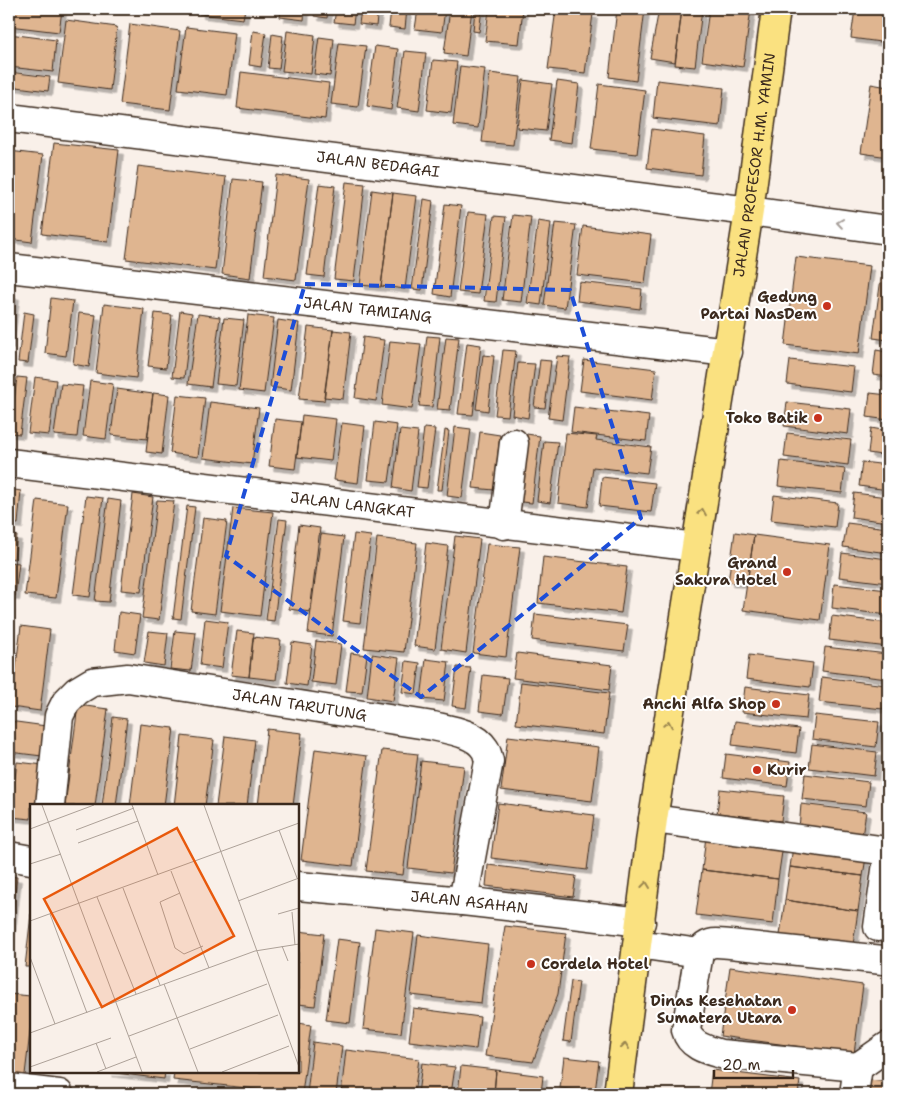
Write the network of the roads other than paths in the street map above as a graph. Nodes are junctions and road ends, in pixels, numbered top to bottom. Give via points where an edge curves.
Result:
1 (776, 9) edge
2 (9, 118) edge
3 (749, 210) junction
4 (888, 230) edge
5 (9, 268) edge
6 (728, 352) junction
7 (514, 442) dead end
8 (9, 463) edge
9 (504, 525) junction
10 (696, 548) junction
11 (50, 804) edge
12 (653, 819) junction
13 (888, 851) edge
14 (9, 856) edge
15 (888, 856) edge
16 (30, 860) edge
17 (299, 886) edge
18 (462, 901) junction
19 (640, 933) junction
20 (881, 950) edge
21 (699, 953) junction
22 (888, 1046) edge
23 (858, 1067) junction
24 (9, 1088) edge
25 (59, 1094) edge
26 (618, 1094) edge
27 (854, 1094) edge

1 - 3 main road, JALAN PROFESOR H.M. YAMIN
2 - 3 street, JALAN BEDAGAI
4 -> 3 street, JALAN BEDAGAI
3 - 6 main road, JALAN PROFESOR H.M. YAMIN
5 - 6 street, JALAN TAMIANG
10 -> 6 main road, JALAN PROFESOR H.M. YAMIN
7 - 9 street
8 - 9 street, JALAN LANGKAT
9 - 10 street, JALAN LANGKAT
12 -> 10 main road, JALAN PROFESOR H.M. YAMIN
11 - 18 street, JALAN TARUTUNG via 59,716 66,702 92,682 128,678 462,732 485,749 489,761
12 - 13 street
19 -> 12 main road, JALAN PROFESOR H.M. YAMIN
14 - 16 street
15 - 20 street
17 - 18 street, JALAN ASAHAN
18 - 19 street, JALAN ASAHAN
19 - 21 street, JALAN ASAHAN
26 -> 19 main road, JALAN PROFESOR H.M. YAMIN
20 - 21 street via 713,943 705,945
21 - 23 street via 686,1030 692,1042 721,1054
22 - 23 street
23 - 27 street
24 - 25 street

